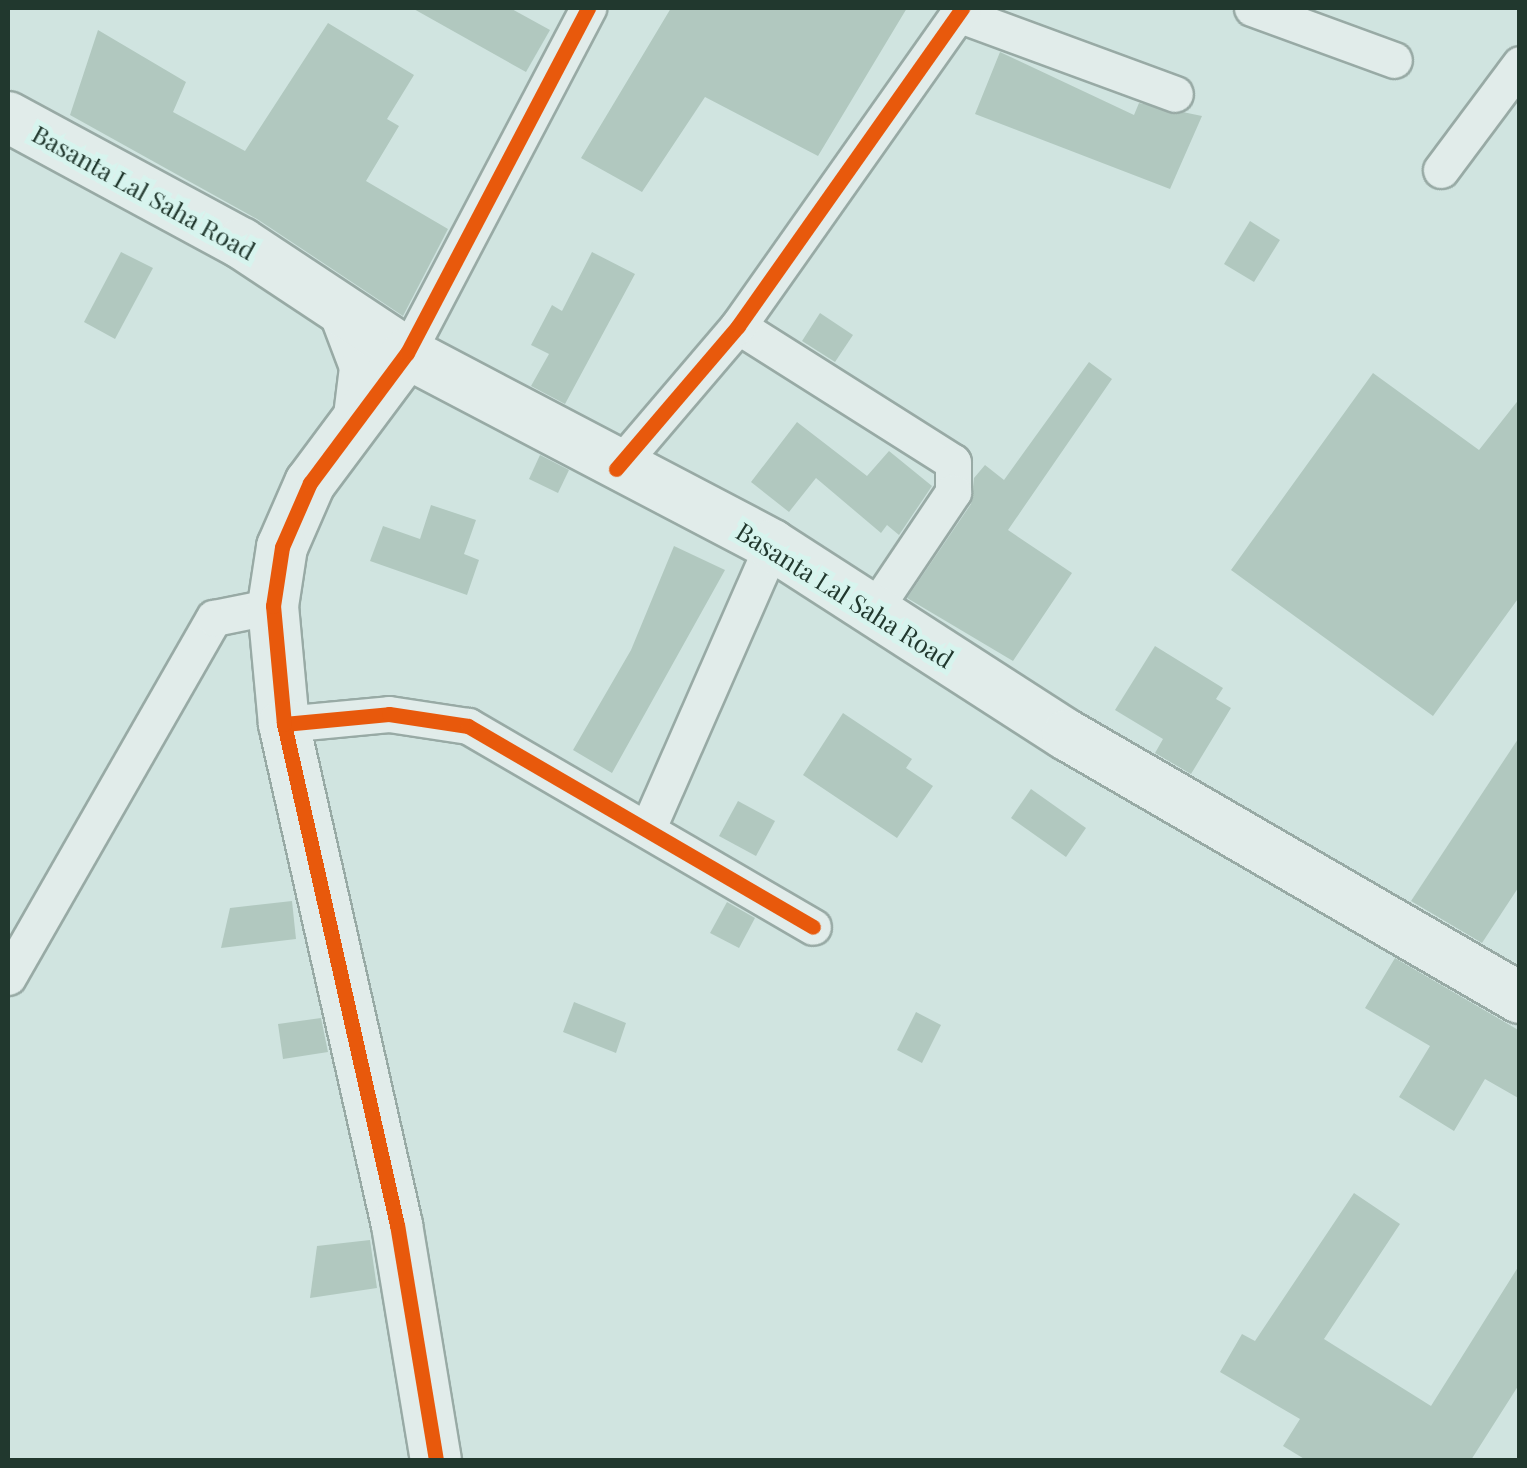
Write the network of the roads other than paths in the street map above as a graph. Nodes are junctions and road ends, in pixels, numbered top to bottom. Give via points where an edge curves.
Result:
1 (588, 8) edge
2 (1252, 8) edge
3 (960, 11) edge
4 (1394, 60) dead end
5 (1520, 64) edge
6 (1175, 94) dead end
7 (8, 117) edge
8 (1441, 170) dead end
9 (334, 305) junction
10 (738, 326) junction
11 (407, 353) junction
12 (342, 448) junction
13 (616, 469) junction
14 (772, 546) junction
15 (272, 606) junction
16 (874, 611) junction
17 (284, 724) junction
18 (648, 828) junction
19 (813, 927) dead end
20 (8, 977) edge
21 (1520, 998) edge
22 (436, 1460) edge

1 - 11 street
2 - 4 street
3 - 6 street
3 - 10 street
5 - 8 street
7 - 9 main road, Basanta Lal Saha Road
9 - 11 main road, Basanta Lal Saha Road
9 - 12 street via 358,367
10 - 13 street
10 - 16 street via 953,462 952,492
11 - 12 main road
11 - 13 main road, Basanta Lal Saha Road
12 - 15 main road via 310,484 282,546
13 - 14 main road, Basanta Lal Saha Road
14 - 16 main road, Basanta Lal Saha Road
14 - 18 street
15 - 17 main road
15 - 20 street via 214,618
16 - 21 main road, Basanta Lal Saha Road via 1068,735
17 - 18 street via 389,714 468,726
17 - 22 main road via 397,1225
18 - 19 street

